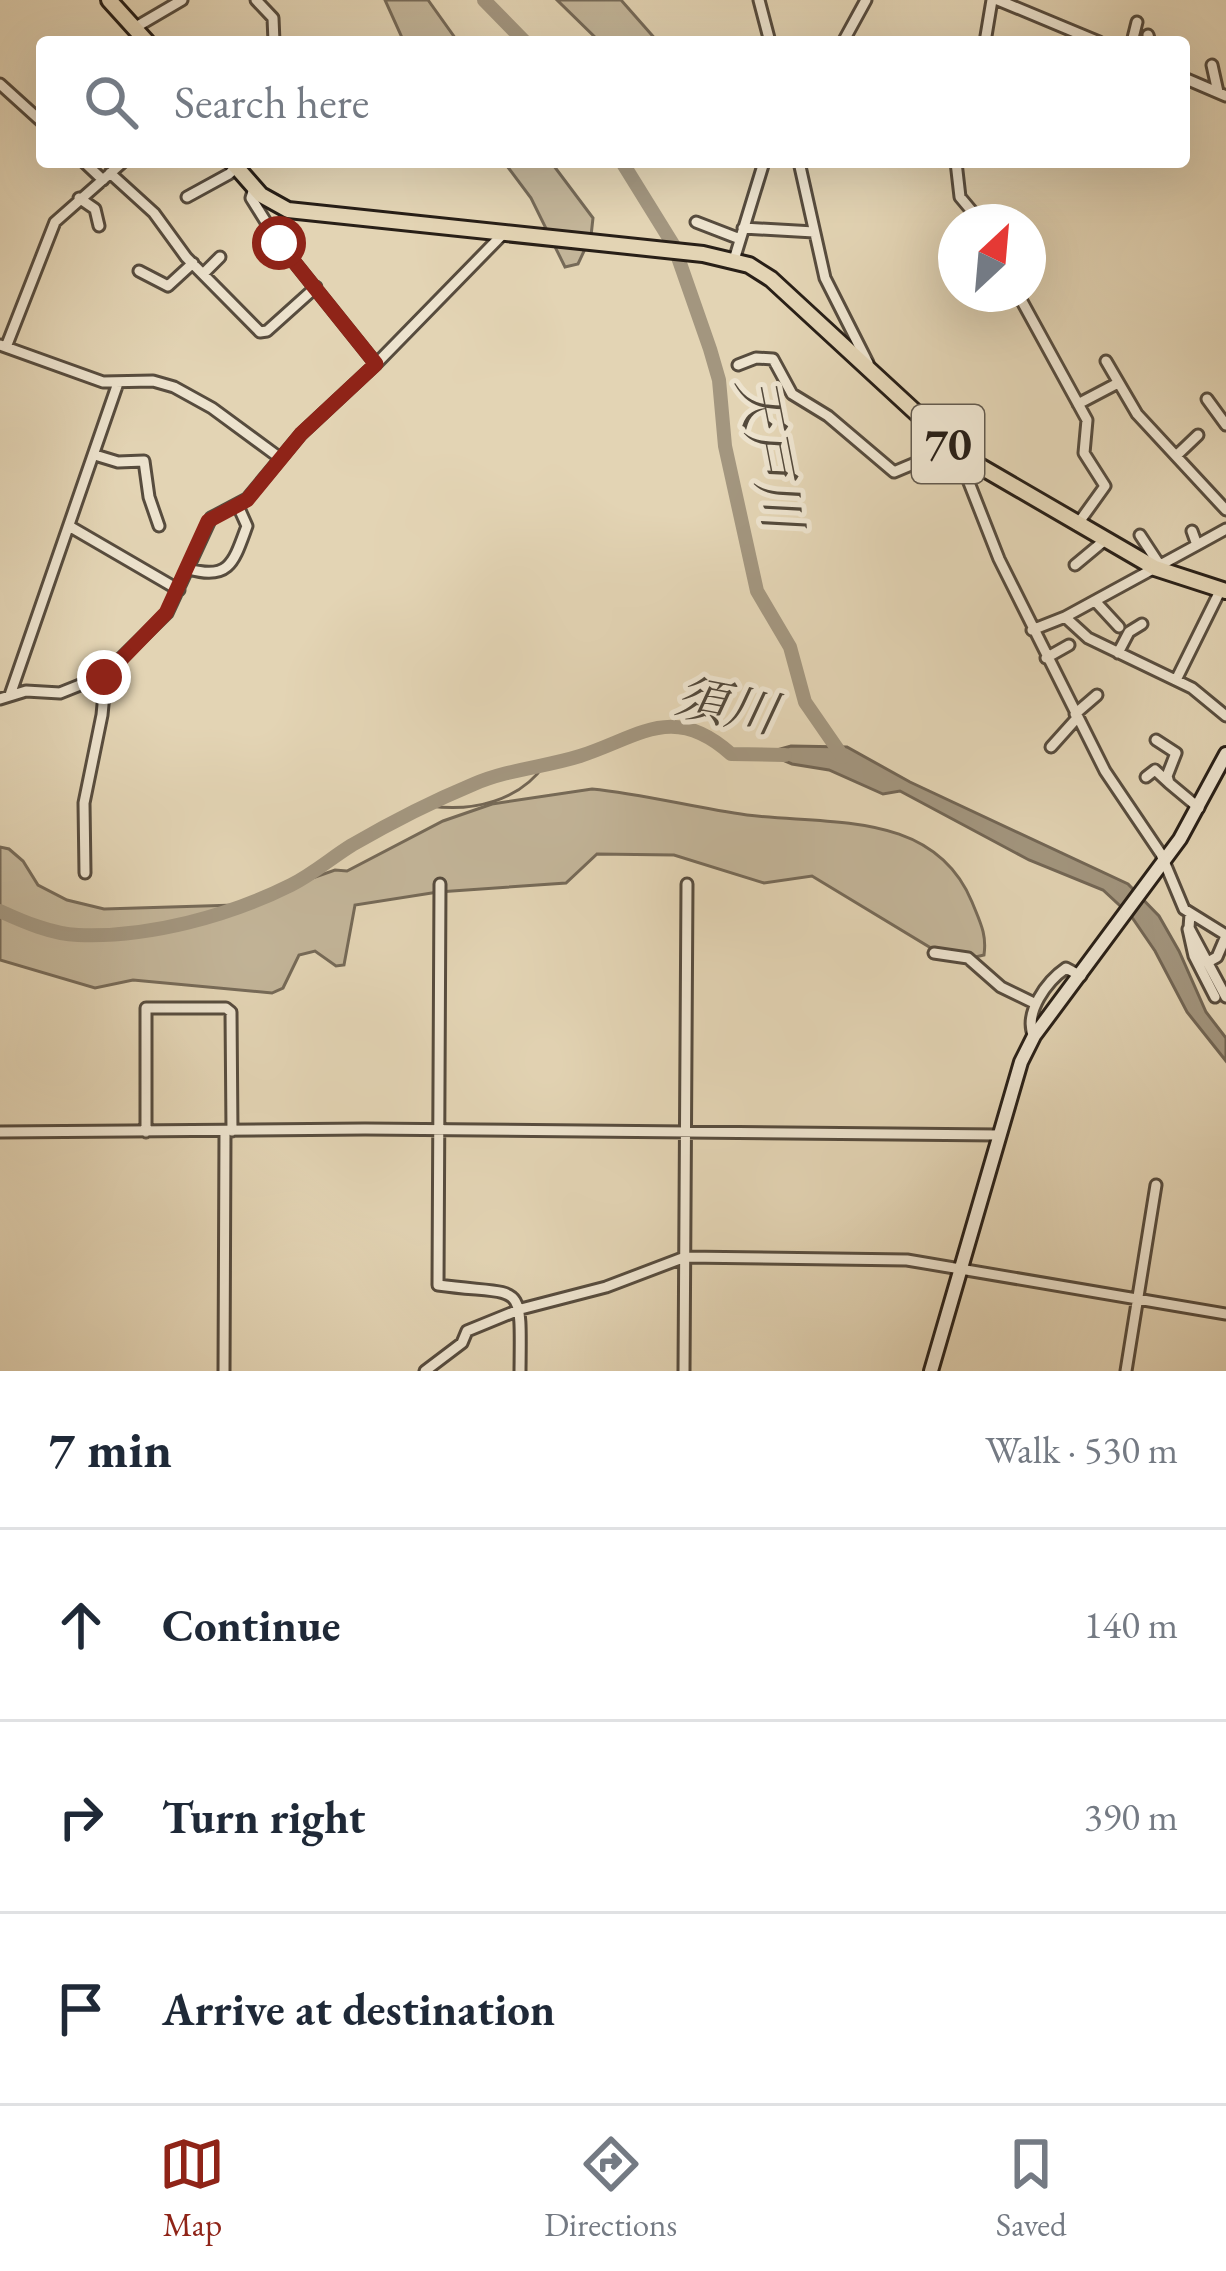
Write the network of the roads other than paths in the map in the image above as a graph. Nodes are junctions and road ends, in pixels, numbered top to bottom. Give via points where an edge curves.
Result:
1 (109, 0) edge
2 (182, 0) edge
3 (256, 0) edge
4 (760, 0) edge
5 (866, 0) edge
6 (995, 0) edge
7 (1137, 22) dead end
8 (136, 27) junction
9 (143, 36) edge
10 (274, 36) edge
11 (769, 36) edge
12 (846, 36) edge
13 (987, 36) edge
14 (1084, 36) edge
15 (1134, 36) edge
16 (1212, 65) dead end
17 (1190, 81) edge
18 (0, 84) edge
19 (1222, 94) edge
20 (36, 117) edge
21 (93, 168) edge
22 (116, 168) edge
23 (230, 168) edge
24 (239, 168) edge
25 (762, 168) edge
26 (800, 168) edge
27 (957, 168) edge
28 (106, 176) junction
29 (254, 188) junction
30 (187, 197) dead end
31 (80, 198) junction
32 (966, 204) edge
33 (696, 223) dead end
34 (99, 226) dead end
35 (814, 232) junction
36 (741, 233) junction
37 (503, 234) junction
38 (220, 257) dead end
39 (734, 260) junction
40 (193, 263) junction
41 (139, 272) dead end
42 (203, 274) junction
43 (316, 287) junction
44 (1028, 312) edge
45 (3, 346) edge
46 (1106, 361) dead end
47 (376, 364) junction
48 (738, 365) dead end
49 (871, 374) junction
50 (118, 383) junction
51 (1118, 383) junction
52 (1207, 399) dead end
53 (1078, 404) junction
54 (1226, 425) edge
55 (1198, 435) dead end
56 (943, 440) junction
57 (957, 452) junction
58 (95, 455) junction
59 (1176, 456) junction
60 (280, 458) junction
61 (238, 506) junction
62 (1226, 510) edge
63 (1077, 525) junction
64 (69, 526) junction
65 (159, 526) dead end
66 (1226, 529) edge
67 (1192, 531) dead end
68 (1140, 535) dead end
69 (1105, 540) junction
70 (1197, 545) junction
71 (1075, 566) dead end
72 (1157, 566) junction
73 (189, 569) junction
74 (179, 590) junction
75 (1223, 590) edge
76 (1094, 601) junction
77 (1065, 617) junction
78 (1142, 624) dead end
79 (1119, 627) dead end
80 (1032, 630) junction
81 (1070, 645) dead end
82 (1118, 653) junction
83 (1046, 658) junction
84 (105, 675) junction
85 (1176, 680) junction
86 (1097, 695) dead end
87 (5, 697) edge
88 (1076, 716) junction
89 (1226, 716) edge
90 (1156, 740) dead end
91 (1051, 747) dead end
92 (1226, 754) edge
93 (1146, 776) dead end
94 (1168, 783) junction
95 (1199, 808) junction
96 (1164, 862) junction
97 (85, 873) dead end
98 (440, 884) dead end
99 (687, 884) dead end
100 (1189, 919) junction
101 (1226, 935) edge
102 (934, 953) dead end
103 (1208, 962) junction
104 (1082, 974) junction
105 (1221, 997) edge
106 (1036, 1004) junction
107 (1034, 1037) junction
108 (440, 1130) junction
109 (0, 1132) edge
110 (146, 1132) junction
111 (228, 1132) junction
112 (686, 1133) junction
113 (998, 1136) junction
114 (1156, 1185) dead end
115 (685, 1257) junction
116 (960, 1268) junction
117 (1137, 1299) junction
118 (521, 1309) junction
119 (1226, 1314) edge
120 (224, 1371) edge
121 (425, 1371) edge
122 (520, 1371) edge
123 (684, 1371) edge
124 (932, 1371) edge
125 (1126, 1371) edge

1 - 8 main road
2 - 8 street
3 - 10 street via 273,18
4 - 11 street
5 - 12 street
6 - 13 street
6 - 14 street
7 - 15 street
8 - 9 main road
16 - 19 street
17 - 19 street
18 - 20 street
21 - 28 street
22 - 28 street
23 - 30 street
24 - 29 main road, 70
25 - 36 street
26 - 35 street
27 - 32 street
28 - 31 street
28 - 40 street via 154,214
29 - 37 main road, 70 via 288,210
29 - 43 street via 251,198 279,243
31 - 34 street via 95,209
31 - 45 street via 46,239
33 - 36 street
35 - 36 street
35 - 49 street via 825,278
36 - 39 street
37 - 39 main road, 70
37 - 47 street
38 - 42 street
39 - 49 main road, 70 via 771,279
40 - 41 street via 168,286
40 - 42 street
42 - 43 street via 264,334
43 - 47 street
44 - 53 street
45 - 50 street
46 - 51 street
47 - 60 street
48 - 56 street via 773,359 788,391 894,472 925,459
49 - 56 main road, 70
50 - 58 street
50 - 60 street via 174,387
51 - 53 street
51 - 59 street
52 - 54 street
53 - 63 street via 1087,420 1084,453 1105,486
55 - 59 street
56 - 57 main road, 70
57 - 63 main road, 70
57 - 80 street
58 - 64 street
58 - 65 street via 145,460
59 - 62 street
60 - 61 street
61 - 73 street via 208,521
61 - 73 street via 248,523 226,569
63 - 69 main road, 70
64 - 74 street
64 - 87 street
66 - 70 street
67 - 70 street
68 - 72 street
69 - 71 street
69 - 72 main road, 70
70 - 72 street
72 - 75 main road, 70
72 - 76 street
73 - 74 street
74 - 84 street via 161,620
75 - 85 street
76 - 77 street
76 - 79 street
77 - 80 street
77 - 82 street
78 - 82 street
80 - 83 street
81 - 83 street
82 - 85 street
83 - 88 street
84 - 87 street via 60,693
84 - 97 street via 84,803
85 - 89 street
86 - 88 street
88 - 91 street
88 - 96 street
90 - 94 street via 1176,753
92 - 95 street
93 - 94 street via 1155,770
94 - 95 street
95 - 96 street
96 - 100 street
96 - 104 street
98 - 108 street
99 - 112 street
100 - 101 street
100 - 103 street
100 - 105 street via 1194,956
101 - 103 street
102 - 106 street via 968,958 1000,987
103 - 105 street
104 - 106 street via 1061,969
104 - 107 street
106 - 107 street
107 - 113 street
108 - 111 street
108 - 112 street
108 - 118 street via 438,1285 502,1290
109 - 110 street
110 - 111 street
110 - 111 street via 146,1008 231,1012
111 - 120 street
112 - 113 street
112 - 115 street
113 - 116 street
114 - 117 street
115 - 116 street
115 - 118 street
115 - 123 street
116 - 117 street
116 - 124 street
117 - 119 street
117 - 125 street
118 - 121 street via 467,1331
118 - 122 street

